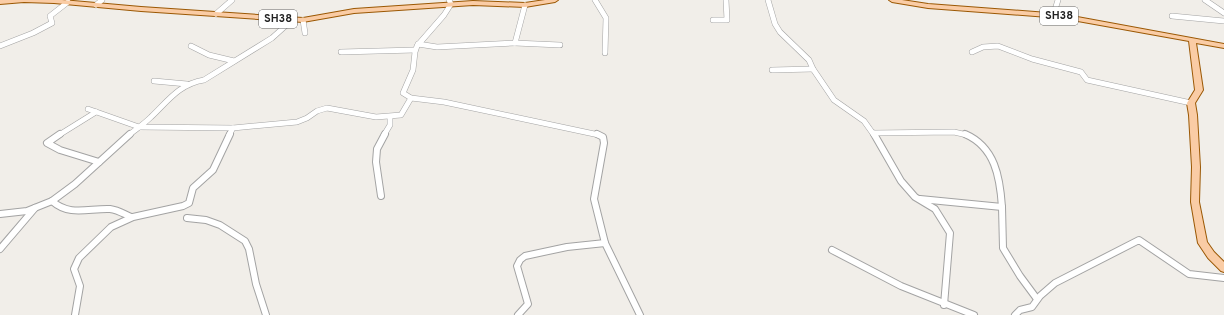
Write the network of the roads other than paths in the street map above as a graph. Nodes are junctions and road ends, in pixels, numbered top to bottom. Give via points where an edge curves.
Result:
1 (102, 0) edge
2 (232, 0) edge
3 (555, 0) edge
4 (595, 0) edge
5 (726, 0) edge
6 (768, 0) edge
7 (892, 0) edge
8 (1058, 0) edge
9 (1205, 0) edge
10 (0, 2) edge
11 (68, 2) junction
12 (450, 2) edge
13 (96, 4) junction
14 (525, 5) junction
15 (1224, 13) edge
16 (216, 14) junction
17 (1053, 16) junction
18 (1172, 16) dead end
19 (292, 20) junction
20 (304, 20) junction
21 (714, 20) dead end
22 (1224, 21) edge
23 (305, 33) dead end
24 (1192, 40) junction
25 (418, 44) junction
26 (515, 44) junction
27 (560, 45) dead end
28 (0, 46) edge
29 (191, 46) dead end
30 (1224, 46) edge
31 (414, 50) junction
32 (341, 52) dead end
33 (972, 52) dead end
34 (605, 53) dead end
35 (234, 61) junction
36 (813, 69) junction
37 (772, 70) dead end
38 (154, 81) dead end
39 (187, 84) junction
40 (411, 98) junction
41 (1191, 103) junction
42 (88, 109) dead end
43 (96, 112) junction
44 (390, 117) junction
45 (138, 128) junction
46 (233, 128) junction
47 (873, 133) junction
48 (99, 162) junction
49 (381, 196) dead end
50 (918, 199) junction
51 (52, 202) junction
52 (1002, 207) junction
53 (35, 208) junction
54 (0, 214) edge
55 (131, 217) junction
56 (187, 218) dead end
57 (605, 243) junction
58 (0, 250) edge
59 (832, 250) dead end
60 (1224, 268) edge
61 (1224, 278) edge
62 (1037, 299) junction
63 (944, 305) junction
64 (75, 315) edge
65 (266, 315) edge
66 (518, 315) edge
67 (640, 315) edge
68 (974, 315) edge
69 (1015, 315) edge

1 - 13 street
2 - 16 street
3 - 14 main road, SH38
4 - 34 street via 606,18
5 - 21 street via 727,20
6 - 36 street via 780,32 809,60
7 - 17 main road, SH38 via 936,7
8 - 17 street
9 - 15 street
10 - 11 main road, SH38
11 - 13 main road, SH38
11 - 28 street via 50,16 52,23
12 - 14 main road, SH38
12 - 20 main road, SH38 via 354,11
12 - 25 street via 441,22
13 - 16 main road, SH38
14 - 26 street
16 - 19 main road, SH38
17 - 24 main road, SH38
18 - 22 street
19 - 20 main road, SH38
19 - 35 street via 272,38
20 - 23 street
24 - 30 main road, SH38
24 - 41 main road via 1199,90
25 - 26 street via 437,47
25 - 31 street
26 - 27 street
29 - 35 street
31 - 32 street
31 - 40 street via 413,71 403,93
33 - 41 street via 983,47 998,46 1032,59 1081,72 1087,80
35 - 39 street via 204,80
36 - 37 street
36 - 47 street via 834,100 864,121
38 - 39 street
39 - 45 street
40 - 44 street via 401,115
40 - 57 street via 444,102 602,137 604,143 594,199
41 - 60 main road via 1196,167 1194,202 1203,244
42 - 43 street
43 - 45 street
43 - 48 street via 46,143
44 - 46 street via 327,108 297,122
44 - 49 street via 390,125 377,149 376,162
45 - 46 street
45 - 48 street
46 - 55 street via 213,170 193,188 189,202 183,206
47 - 50 street via 901,180
47 - 52 street via 954,132 980,141 985,145 996,167 1000,180
48 - 51 street
50 - 52 street
50 - 63 street via 935,209 950,233
51 - 53 street
51 - 55 street via 57,207 69,211 113,209
52 - 62 street via 1003,248
53 - 54 street
53 - 58 street
55 - 64 street via 111,227 79,258 74,269 81,287
56 - 65 street via 220,225 245,241
57 - 66 street via 537,253 520,260 517,266 528,304
57 - 67 street
59 - 63 street via 883,279
61 - 62 street via 1189,274 1139,240 1055,283
62 - 69 street via 1032,307 1020,310
63 - 68 street

